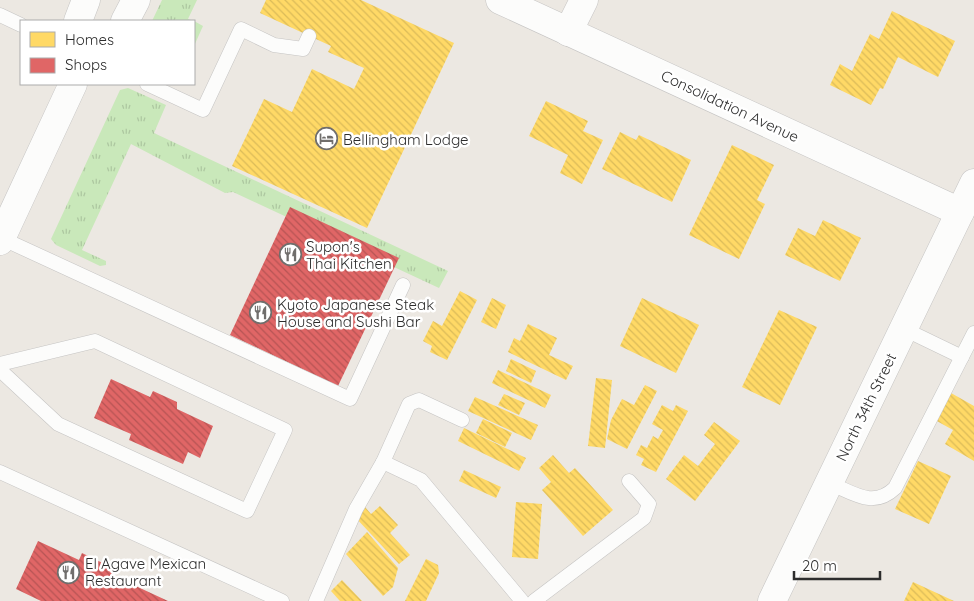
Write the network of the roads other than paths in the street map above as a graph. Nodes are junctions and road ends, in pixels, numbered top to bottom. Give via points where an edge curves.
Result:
1 (86, 0) edge
2 (136, 0) edge
3 (500, 0) edge
4 (584, 0) edge
5 (0, 15) edge
6 (78, 20) edge
7 (126, 20) edge
8 (20, 24) edge
9 (568, 32) junction
10 (309, 36) dead end
11 (73, 85) edge
12 (149, 85) edge
13 (974, 183) edge
14 (967, 216) edge
15 (1, 240) edge
16 (403, 285) dead end
17 (904, 329) junction
18 (974, 333) edge
19 (962, 356) junction
20 (0, 364) edge
21 (0, 370) edge
22 (462, 420) dead end
23 (383, 462) junction
24 (0, 472) edge
25 (629, 481) dead end
26 (829, 483) junction
27 (261, 596) edge
28 (282, 601) edge
29 (316, 601) edge
30 (522, 601) edge
31 (534, 601) edge
32 (772, 601) edge

1 - 6 street
2 - 7 street
3 - 9 street, Consolidation Avenue
4 - 9 street
5 - 8 lane
9 - 14 street, Consolidation Avenue
10 - 12 lane via 303,49 274,45 241,29 203,110
11 - 15 street
13 - 14 street, North 34th Street
14 - 17 street, North 34th Street
15 - 16 lane via 350,399
17 - 19 lane
17 - 26 street, North 34th Street
18 - 19 lane
19 - 26 lane via 896,488 885,498 869,499
20 - 21 lane via 95,341 285,430 248,511 58,424
22 - 23 lane via 419,400 410,404
23 - 29 lane via 356,509
23 - 30 lane via 421,480
24 - 27 lane
25 - 31 lane via 649,504 644,518
26 - 32 street, North 34th Street
27 - 28 lane

